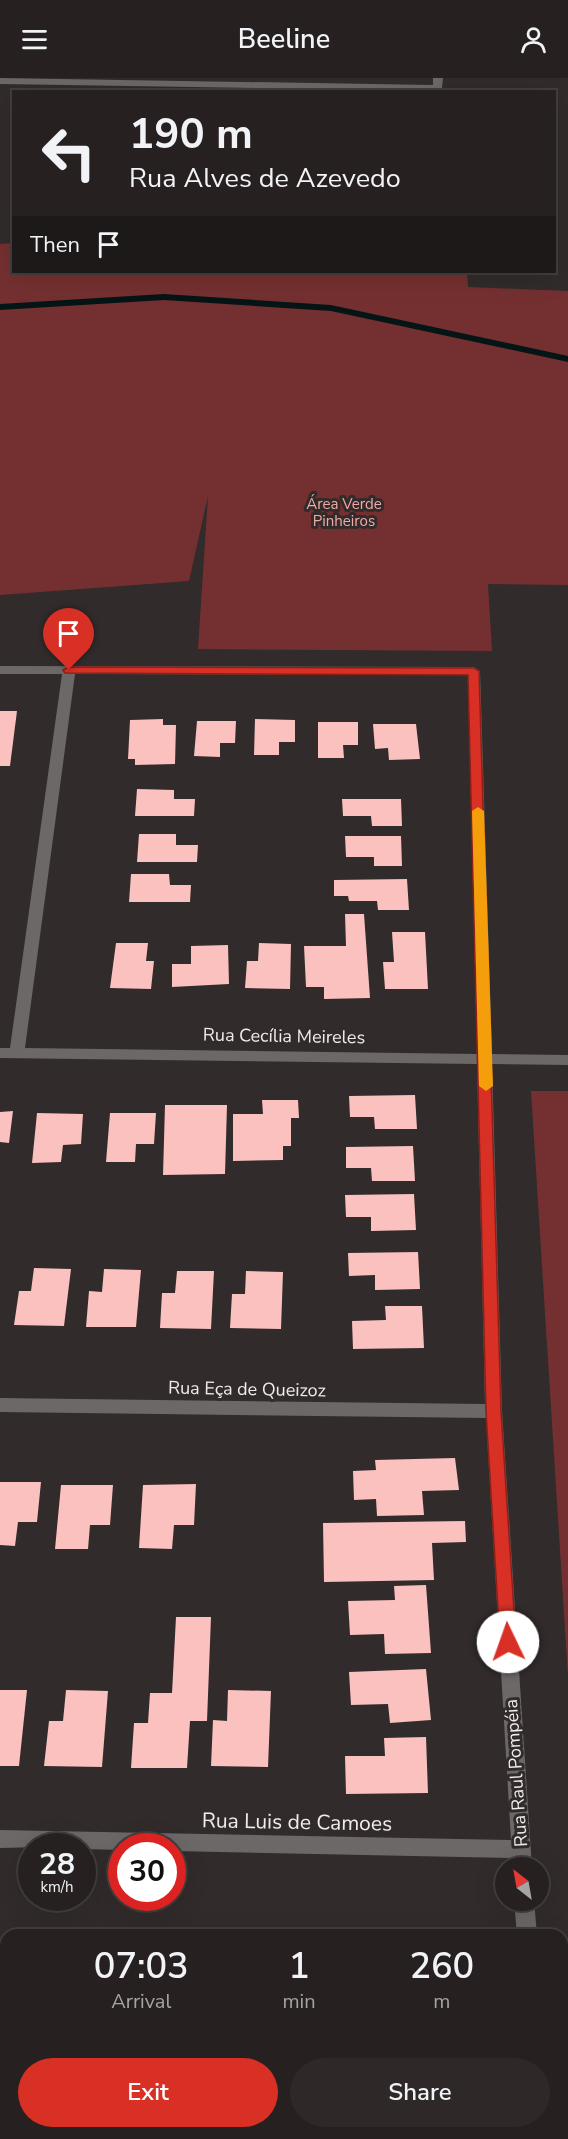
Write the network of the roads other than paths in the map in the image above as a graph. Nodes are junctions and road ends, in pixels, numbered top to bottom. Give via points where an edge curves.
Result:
1 (0, 81) edge
2 (437, 83) edge
3 (0, 670) edge
4 (69, 670) junction
5 (0, 1053) edge
6 (17, 1053) junction
7 (486, 1058) junction
8 (568, 1060) edge
9 (0, 1405) edge
10 (494, 1411) junction
11 (0, 1839) edge
12 (495, 1857) edge
13 (522, 1857) edge
14 (525, 1911) edge
15 (526, 1929) edge

1 - 2 street
3 - 4 street
4 - 6 street
4 - 7 street, Rua Raul Pompéia via 474,671
5 - 6 street, Rua Cecília Meireles
6 - 7 street, Rua Cecília Meireles
7 - 8 street, Rua Cecília Meireles
7 - 10 street, Rua Raul Pompéia
9 - 10 street, Rua Eça de Queizoz
10 - 13 street, Rua Raul Pompéia
11 - 12 street, Rua Luis de Camoes
14 - 15 street

